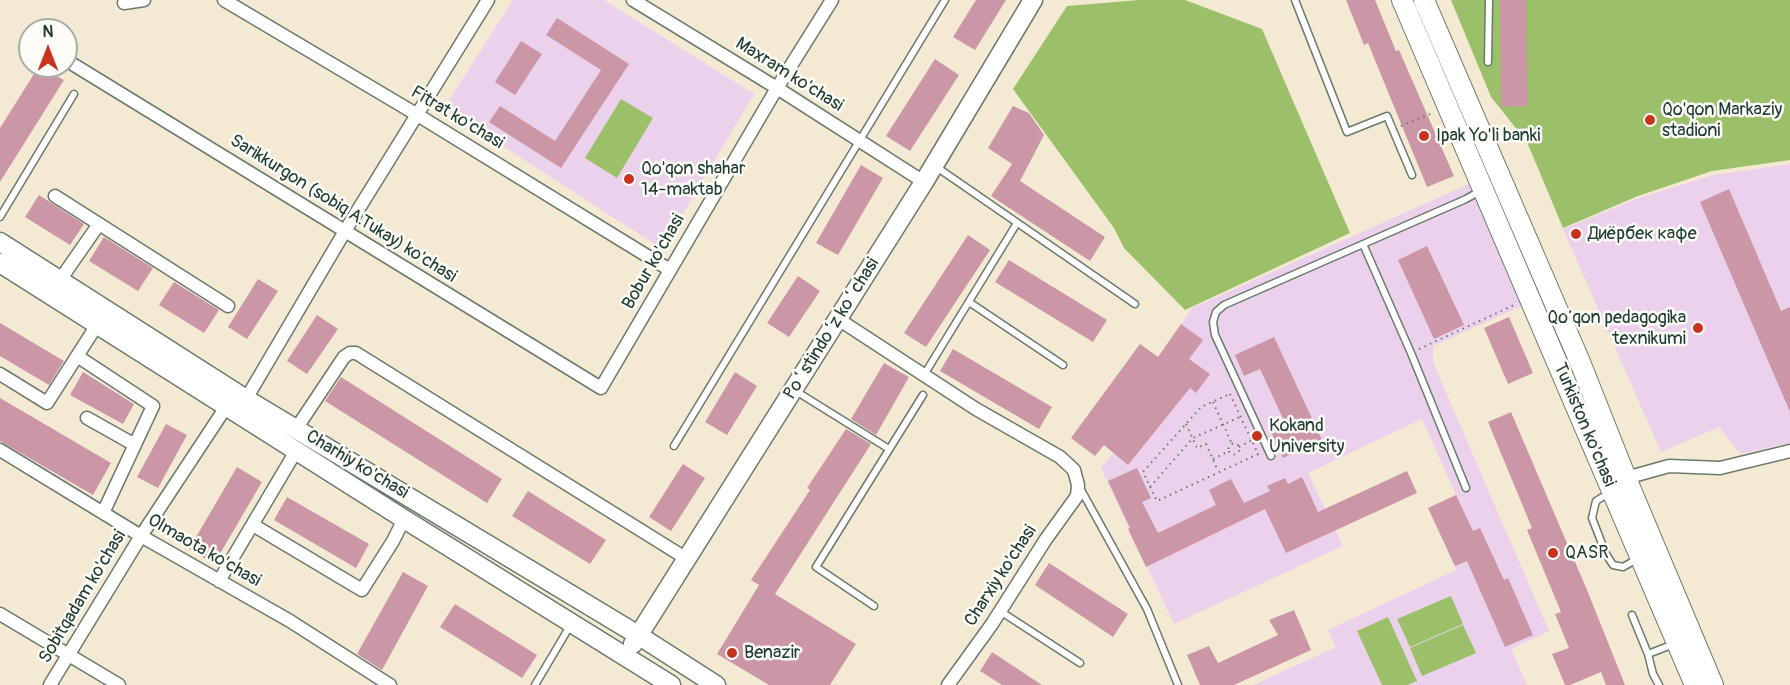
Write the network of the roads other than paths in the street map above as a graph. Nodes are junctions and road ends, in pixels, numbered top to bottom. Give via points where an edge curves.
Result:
1 (144, 0) edge
2 (224, 0) edge
3 (488, 0) edge
4 (633, 0) edge
5 (832, 0) edge
6 (945, 0) edge
7 (1034, 0) edge
8 (1295, 0) edge
9 (1402, 0) edge
10 (1424, 0) edge
11 (1489, 0) edge
12 (124, 3) dead end
13 (1488, 62) dead end
14 (78, 67) edge
15 (777, 88) junction
16 (74, 94) dead end
17 (416, 114) junction
18 (861, 141) junction
19 (934, 165) junction
20 (1412, 175) dead end
21 (924, 182) junction
22 (1483, 189) junction
23 (55, 195) dead end
24 (0, 217) edge
25 (1017, 223) junction
26 (99, 224) junction
27 (345, 231) junction
28 (0, 242) edge
29 (1363, 244) junction
30 (0, 263) edge
31 (670, 270) junction
32 (60, 280) junction
33 (969, 302) junction
34 (1135, 304) dead end
35 (228, 306) dead end
36 (838, 319) junction
37 (97, 325) junction
38 (77, 356) junction
39 (1063, 365) dead end
40 (0, 374) edge
41 (924, 375) junction
42 (601, 388) joint
43 (794, 389) junction
44 (923, 395) dead end
45 (246, 399) junction
46 (226, 407) junction
47 (87, 418) dead end
48 (296, 429) junction
49 (135, 445) junction
50 (674, 446) dead end
51 (889, 449) junction
52 (0, 450) edge
53 (296, 451) junction
54 (1790, 451) edge
55 (1271, 456) dead end
56 (1078, 485) junction
57 (1619, 485) junction
58 (1466, 488) dead end
59 (103, 513) junction
60 (404, 519) junction
61 (253, 525) junction
62 (141, 536) junction
63 (1641, 557) junction
64 (687, 559) junction
65 (219, 580) junction
66 (874, 606) dead end
67 (1000, 611) junction
68 (0, 614) edge
69 (1632, 615) dead end
70 (572, 623) junction
71 (638, 635) junction
72 (1677, 643) junction
73 (1648, 654) junction
74 (69, 655) junction
75 (625, 655) junction
76 (1080, 663) dead end
77 (663, 683) edge
78 (50, 685) edge
79 (119, 685) edge
80 (390, 685) edge
81 (535, 685) edge
82 (716, 685) edge
83 (948, 685) edge
84 (1178, 685) edge
85 (1659, 685) edge
86 (1695, 685) edge
87 (1713, 685) edge

1 - 12 street
2 - 17 street, Fitrat ko'chasi
3 - 17 street
4 - 15 street, Maxram ko'chasi
5 - 15 street, Bobur ko'chasi
6 - 18 lane
7 - 19 main road, Poʻstindoʻz koʻchasi
8 - 20 lane via 1347,132 1387,116
9 - 22 main road, Turkiston ko'chasi
10 - 57 main road, Turkiston ko'chasi via 1575,351
11 - 13 lane
14 - 27 street, Sarikkurgon (sobiq A.Tukay) ko'chasi
15 - 18 street, Maxram ko'chasi
15 - 31 street, Bobur ko'chasi
16 - 24 lane
17 - 27 street
17 - 31 street, Fitrat ko'chasi
18 - 21 street, Maxram ko'chasi
18 - 50 lane
19 - 21 main road, Poʻstindoʻz koʻchasi
19 - 25 lane
21 - 36 main road, Poʻstindoʻz koʻchasi
22 - 29 lane
22 - 57 main road, Turkiston ko'chasi
23 - 26 street
25 - 33 lane
25 - 34 lane
26 - 32 street
26 - 35 street
27 - 42 street, Sarikkurgon (sobiq A.Tukay) ko'chasi
27 - 45 street
28 - 32 main road, Charhiy ko'chasi
29 - 55 lane via 1216,312 1215,334
29 - 58 lane
30 - 37 main road, Charhiy ko'chasi
31 - 42 street, Bobur ko'chasi
32 - 45 main road, Charhiy ko'chasi
33 - 39 lane
33 - 41 lane
36 - 41 street
36 - 43 main road, Poʻstindoʻz koʻchasi
37 - 38 street
37 - 46 main road, Charhiy ko'chasi
38 - 40 street via 47,403
38 - 49 street via 153,406
41 - 56 street via 1060,457 1074,470
43 - 51 lane
43 - 64 main road, Poʻstindoʻz koʻchasi
44 - 51 lane
45 - 48 main road, Charhiy ko'chasi
46 - 53 main road, Charhiy ko'chasi
46 - 62 street, Sobitqadam ko'chasi
47 - 49 street
48 - 64 street via 344,357 356,353
48 - 71 main road, Charhiy ko'chasi
49 - 59 street
51 - 66 lane via 816,567
52 - 59 street, Olmaota ko'chasi
53 - 60 main road, Charhiy ko'chasi
53 - 61 street
54 - 57 street via 1720,468 1669,466
56 - 67 street, Charxiy ko'chasi via 1077,496
56 - 84 lane via 1147,609
57 - 63 main road, Turkiston ko'chasi
57 - 63 lane via 1596,501 1592,518 1613,565 1623,567
57 - 87 main road, Turkiston ko'chasi
59 - 62 street, Olmaota ko'chasi
60 - 61 street via 362,590
60 - 70 main road, Charhiy ko'chasi
61 - 65 street
62 - 65 street, Olmaota ko'chasi
62 - 74 street, Sobitqadam ko'chasi
63 - 72 main road, Turkiston ko'chasi
64 - 71 main road, Poʻstindoʻz koʻchasi
65 - 80 street, Olmaota ko'chasi
67 - 76 lane
67 - 83 street, Charxiy ko'chasi
68 - 74 street
69 - 73 lane
70 - 75 main road, Charhiy ko'chasi
70 - 81 lane
71 - 75 main road, Poʻstindoʻz koʻchasi
71 - 82 main road, Charhiy ko'chasi
72 - 73 lane
72 - 86 main road, Turkiston ko'chasi
73 - 85 lane
74 - 78 street, Sobitqadam ko'chasi
74 - 79 street
75 - 77 main road, Charhiy ko'chasi

